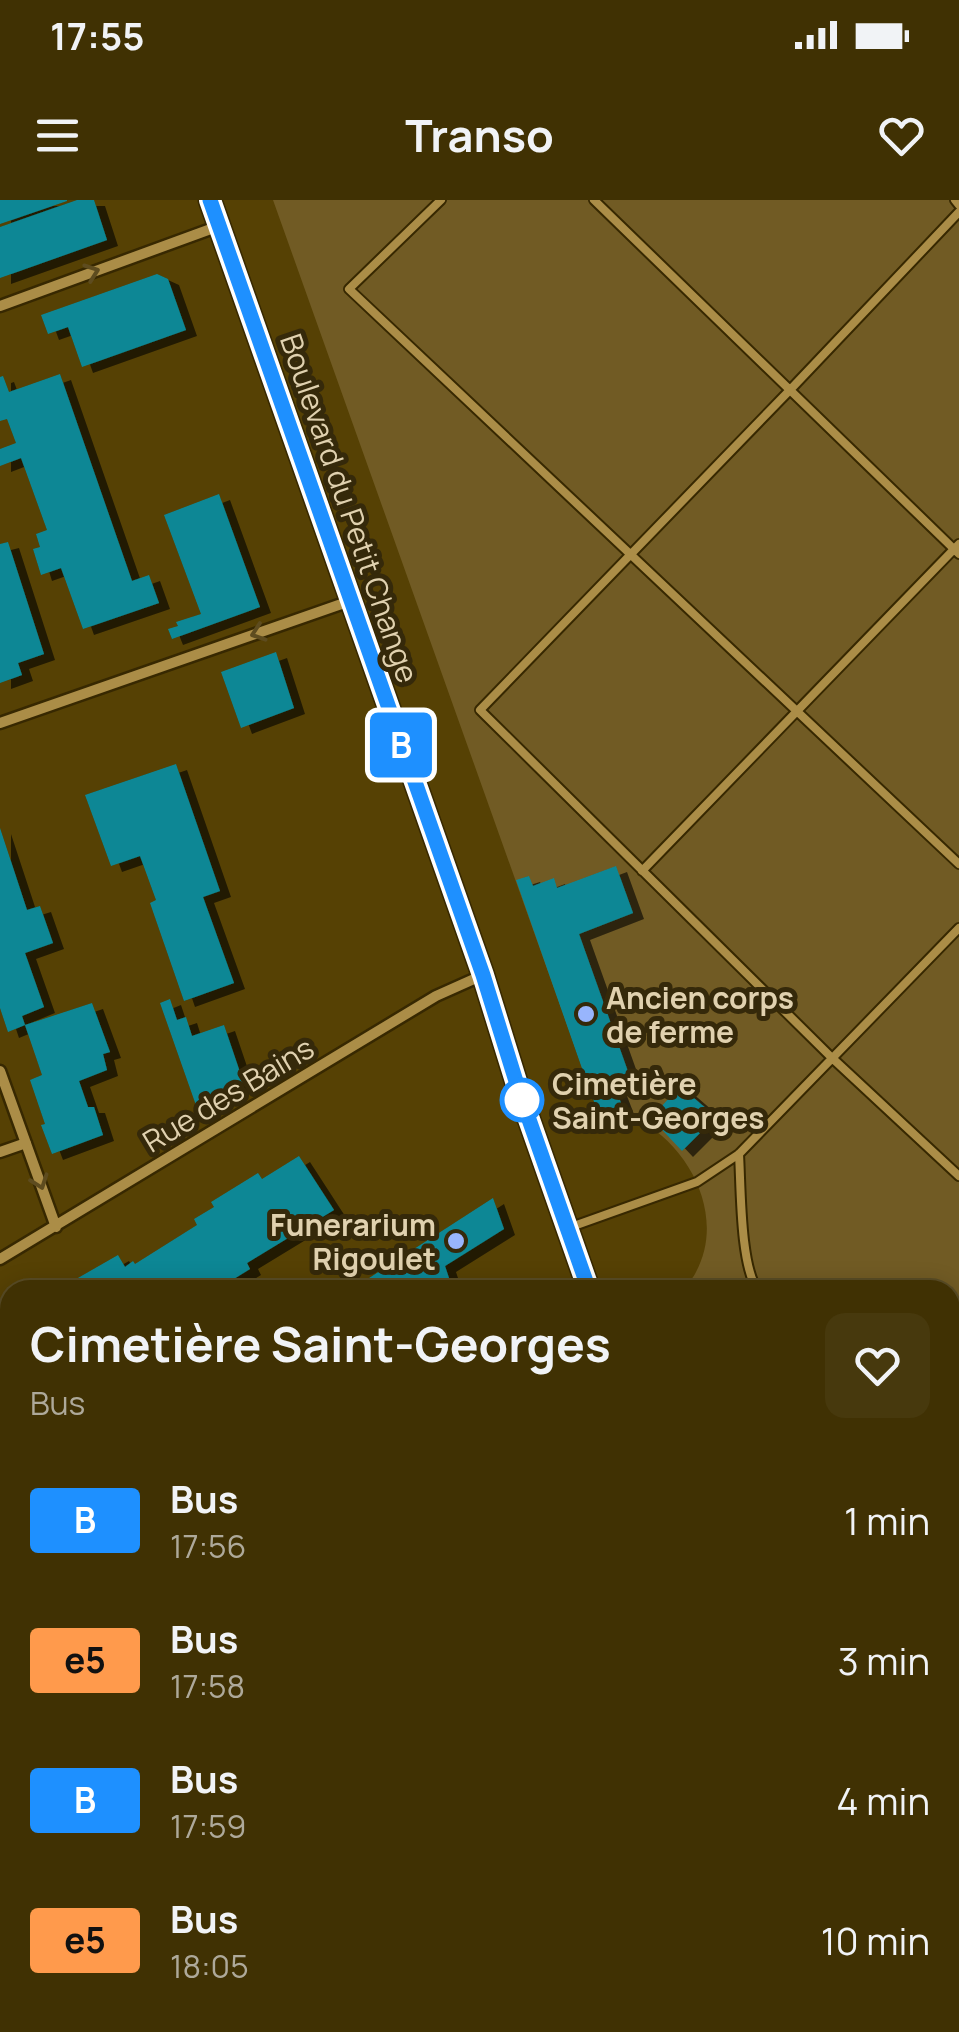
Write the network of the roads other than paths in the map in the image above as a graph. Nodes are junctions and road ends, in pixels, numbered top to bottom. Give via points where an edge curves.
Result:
1 (210, 200) edge
2 (441, 200) edge
3 (594, 200) edge
4 (958, 205) edge
5 (219, 226) junction
6 (0, 306) edge
7 (789, 391) junction
8 (957, 549) edge
9 (630, 555) junction
10 (350, 601) junction
11 (797, 711) junction
12 (0, 724) edge
13 (959, 864) edge
14 (642, 870) junction
15 (959, 928) edge
16 (483, 975) junction
17 (832, 1057) junction
18 (0, 1071) edge
19 (26, 1143) junction
20 (0, 1152) edge
21 (739, 1154) junction
22 (959, 1176) edge
23 (56, 1227) junction
24 (567, 1228) junction
25 (0, 1259) edge
26 (585, 1280) edge
27 (751, 1280) edge

1 - 5 main road, Boulevard du Petit Change
2 - 9 lane via 349,289
3 - 7 lane
4 - 7 lane
6 -> 5 street
5 - 10 main road, Boulevard du Petit Change
7 - 8 lane
7 - 9 lane
8 - 11 lane
9 - 11 lane
9 - 14 lane via 480,710
10 -> 12 street
10 - 16 main road, Boulevard du Petit Change
11 - 13 lane
11 - 14 lane
14 - 17 lane
15 - 17 lane
16 - 23 street, Rue des Bains via 436,996
16 - 24 main road, Boulevard du Petit Change
17 - 21 lane
17 - 22 lane
18 - 19 street
19 - 20 street
19 -> 23 street
21 - 24 lane via 697,1182
21 - 27 lane
23 - 25 street, Rue des Bains
24 - 26 main road, Boulevard du Petit Change

